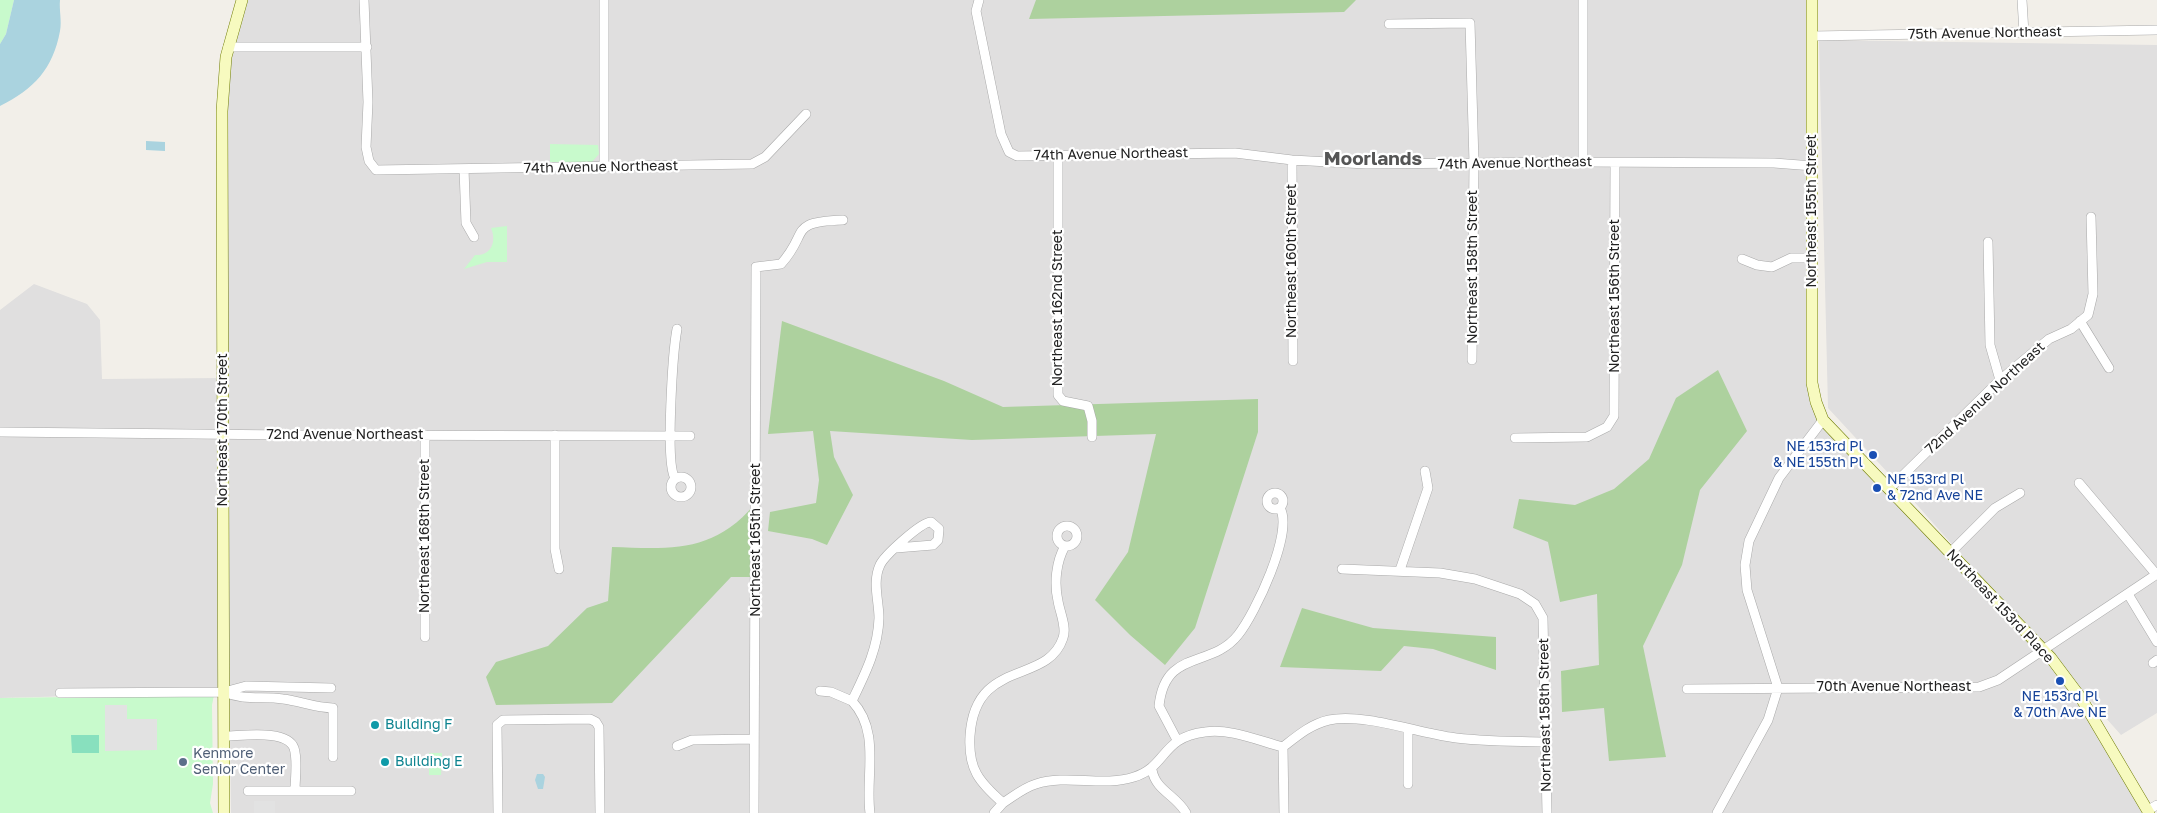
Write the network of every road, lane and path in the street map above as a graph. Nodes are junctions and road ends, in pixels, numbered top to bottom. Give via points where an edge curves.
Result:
1 (242, 0) edge
2 (364, 0) edge
3 (604, 0) edge
4 (979, 0) edge
5 (1582, 0) edge
6 (1812, 0) edge
7 (2022, 0) edge
8 (1389, 24) dead end
9 (2157, 30) edge
10 (2024, 33) junction
11 (1812, 36) junction
12 (228, 47) junction
13 (366, 47) junction
14 (806, 114) dead end
15 (1058, 156) junction
16 (1292, 160) junction
17 (1584, 162) junction
18 (1615, 162) junction
19 (1474, 163) junction
20 (604, 166) junction
21 (1813, 166) junction
22 (464, 168) junction
23 (2091, 217) dead end
24 (843, 220) dead end
25 (474, 237) dead end
26 (1988, 242) dead end
27 (1812, 258) junction
28 (1742, 259) dead end
29 (2080, 321) junction
30 (677, 329) dead end
31 (1472, 360) dead end
32 (1293, 362) dead end
33 (2110, 368) dead end
34 (2000, 380) junction
35 (1824, 420) junction
36 (0, 432) edge
37 (222, 433) junction
38 (425, 435) junction
39 (555, 435) junction
40 (671, 436) junction
41 (690, 436) dead end
42 (1092, 437) dead end
43 (1515, 438) dead end
44 (1426, 470) dead end
45 (675, 478) dead end
46 (2080, 483) dead end
47 (1889, 489) junction
48 (2020, 493) dead end
49 (1280, 508) dead end
50 (1065, 546) dead end
51 (896, 548) junction
52 (1950, 553) junction
53 (559, 569) dead end
54 (1342, 569) dead end
55 (1400, 570) junction
56 (2157, 574) edge
57 (2128, 594) junction
58 (426, 637) dead end
59 (2157, 642) edge
60 (2043, 650) junction
61 (331, 688) dead end
62 (1778, 688) junction
63 (1687, 689) dead end
64 (820, 691) dead end
65 (224, 692) junction
66 (60, 693) dead end
67 (852, 701) junction
68 (1408, 730) junction
69 (224, 736) junction
70 (754, 739) junction
71 (1177, 740) junction
72 (1546, 742) junction
73 (677, 746) dead end
74 (1283, 747) junction
75 (333, 757) dead end
76 (1152, 770) junction
77 (1408, 784) dead end
78 (248, 791) dead end
79 (295, 791) junction
80 (351, 791) dead end
81 (1003, 804) junction
82 (2151, 810) edge
83 (224, 813) edge
84 (498, 813) edge
85 (600, 813) edge
86 (754, 813) edge
87 (870, 813) edge
88 (994, 813) edge
89 (1186, 813) edge
90 (1284, 813) edge
91 (1546, 813) edge
92 (1717, 813) edge

1 - 12 street, Northeast 170th Street
2 - 13 street
3 - 20 street
4 - 15 street, 74th Avenue Northeast via 976,11 1004,145 1017,156
5 - 17 street
6 - 11 street, Northeast 155th Street
7 - 10 street
8 - 19 street, Northeast 158th Street via 1470,23
9 - 10 street, 75th Avenue Northeast
10 - 11 street, 75th Avenue Northeast
11 - 21 street, Northeast 155th Street
12 - 13 street
12 - 37 street, Northeast 170th Street via 222,111
13 - 22 street, 74th Avenue Northeast via 366,147 369,161 376,170
14 - 20 street, 74th Avenue Northeast via 765,157 752,164
15 - 16 street, 74th Avenue Northeast via 1235,153
15 - 42 street, Northeast 162nd Street via 1058,395 1063,401 1088,406
16 - 19 street, 74th Avenue Northeast via 1366,164
16 - 32 street, Northeast 160th Street
17 - 18 street, 74th Avenue Northeast
17 - 19 street, 74th Avenue Northeast
18 - 21 street, 74th Avenue Northeast
18 - 43 street, Northeast 156th Street via 1614,416 1607,427 1587,437
19 - 31 street, Northeast 158th Street
20 - 22 street, 74th Avenue Northeast
21 - 27 street, Northeast 155th Street
22 - 25 street via 466,223
23 - 29 street, 72nd Avenue Northeast via 2093,294 2088,315
24 - 70 street, Northeast 165th Street via 809,224 800,231 781,264 756,268
26 - 34 street via 1990,345
27 - 28 street via 1791,258 1772,267
27 - 35 street, Northeast 155th Street via 1812,383
29 - 33 street
29 - 34 street, 72nd Avenue Northeast via 2049,339
30 - 40 street via 673,353
34 - 47 street, 72nd Avenue Northeast
35 - 47 street, Northeast 153rd Place
35 - 62 street via 1779,478 1749,541 1745,565 1747,590
36 - 37 street, 72nd Avenue Northeast
37 - 38 street, 72nd Avenue Northeast
37 - 65 street, Northeast 170th Street
38 - 39 street, 72nd Avenue Northeast
38 - 58 street, Northeast 168th Street
39 - 40 street, 72nd Avenue Northeast
39 - 53 street
40 - 41 street, 72nd Avenue Northeast
40 - 45 street via 671,470
44 - 55 street via 1428,488
46 - 56 street
47 - 52 street, Northeast 153rd Place
48 - 52 street via 1995,508
49 - 71 street via 1283,524 1280,549 1238,635 1222,648 1179,667 1165,679 1160,706
50 - 81 street via 1057,569 1056,586 1065,631 1059,646 1045,661 1002,678 988,688 973,714 971,762 984,786
51 - 51 street via 933,545 938,540 939,529 935,524 925,522
51 - 67 street via 888,553 877,573 878,633 868,670
52 - 60 street, Northeast 153rd Place
54 - 55 street
55 - 72 street, Northeast 158th Street via 1475,579 1520,594 1535,604 1543,618
56 - 57 street, 70th Avenue Northeast
57 - 59 street
57 - 60 street, 70th Avenue Northeast
60 - 62 street, 70th Avenue Northeast via 1998,680 1973,688
60 - 82 street, Northeast 153rd Place via 2081,698
61 - 65 street via 246,686
62 - 63 street, 70th Avenue Northeast
62 - 92 street via 1768,720
64 - 67 street
65 - 66 street
65 - 69 street, Northeast 170th Street
65 - 75 street via 242,698 284,699 333,708
67 - 87 street via 867,724 870,737
68 - 72 street via 1453,737
68 - 74 street via 1368,720 1329,720 1311,726
68 - 77 street
69 - 79 street via 277,735 288,740 295,753
69 - 83 street, Northeast 170th Street
70 - 73 street via 692,740
70 - 86 street, Northeast 165th Street
71 - 74 street via 1206,731 1226,732
71 - 76 street
72 - 91 street, Northeast 158th Street
74 - 90 street
76 - 81 street via 1119,780 1042,782 1024,789
76 - 89 street via 1161,790 1181,804
78 - 79 street
79 - 80 street
81 - 88 street
84 - 85 street via 497,725 503,720 587,719 599,727

